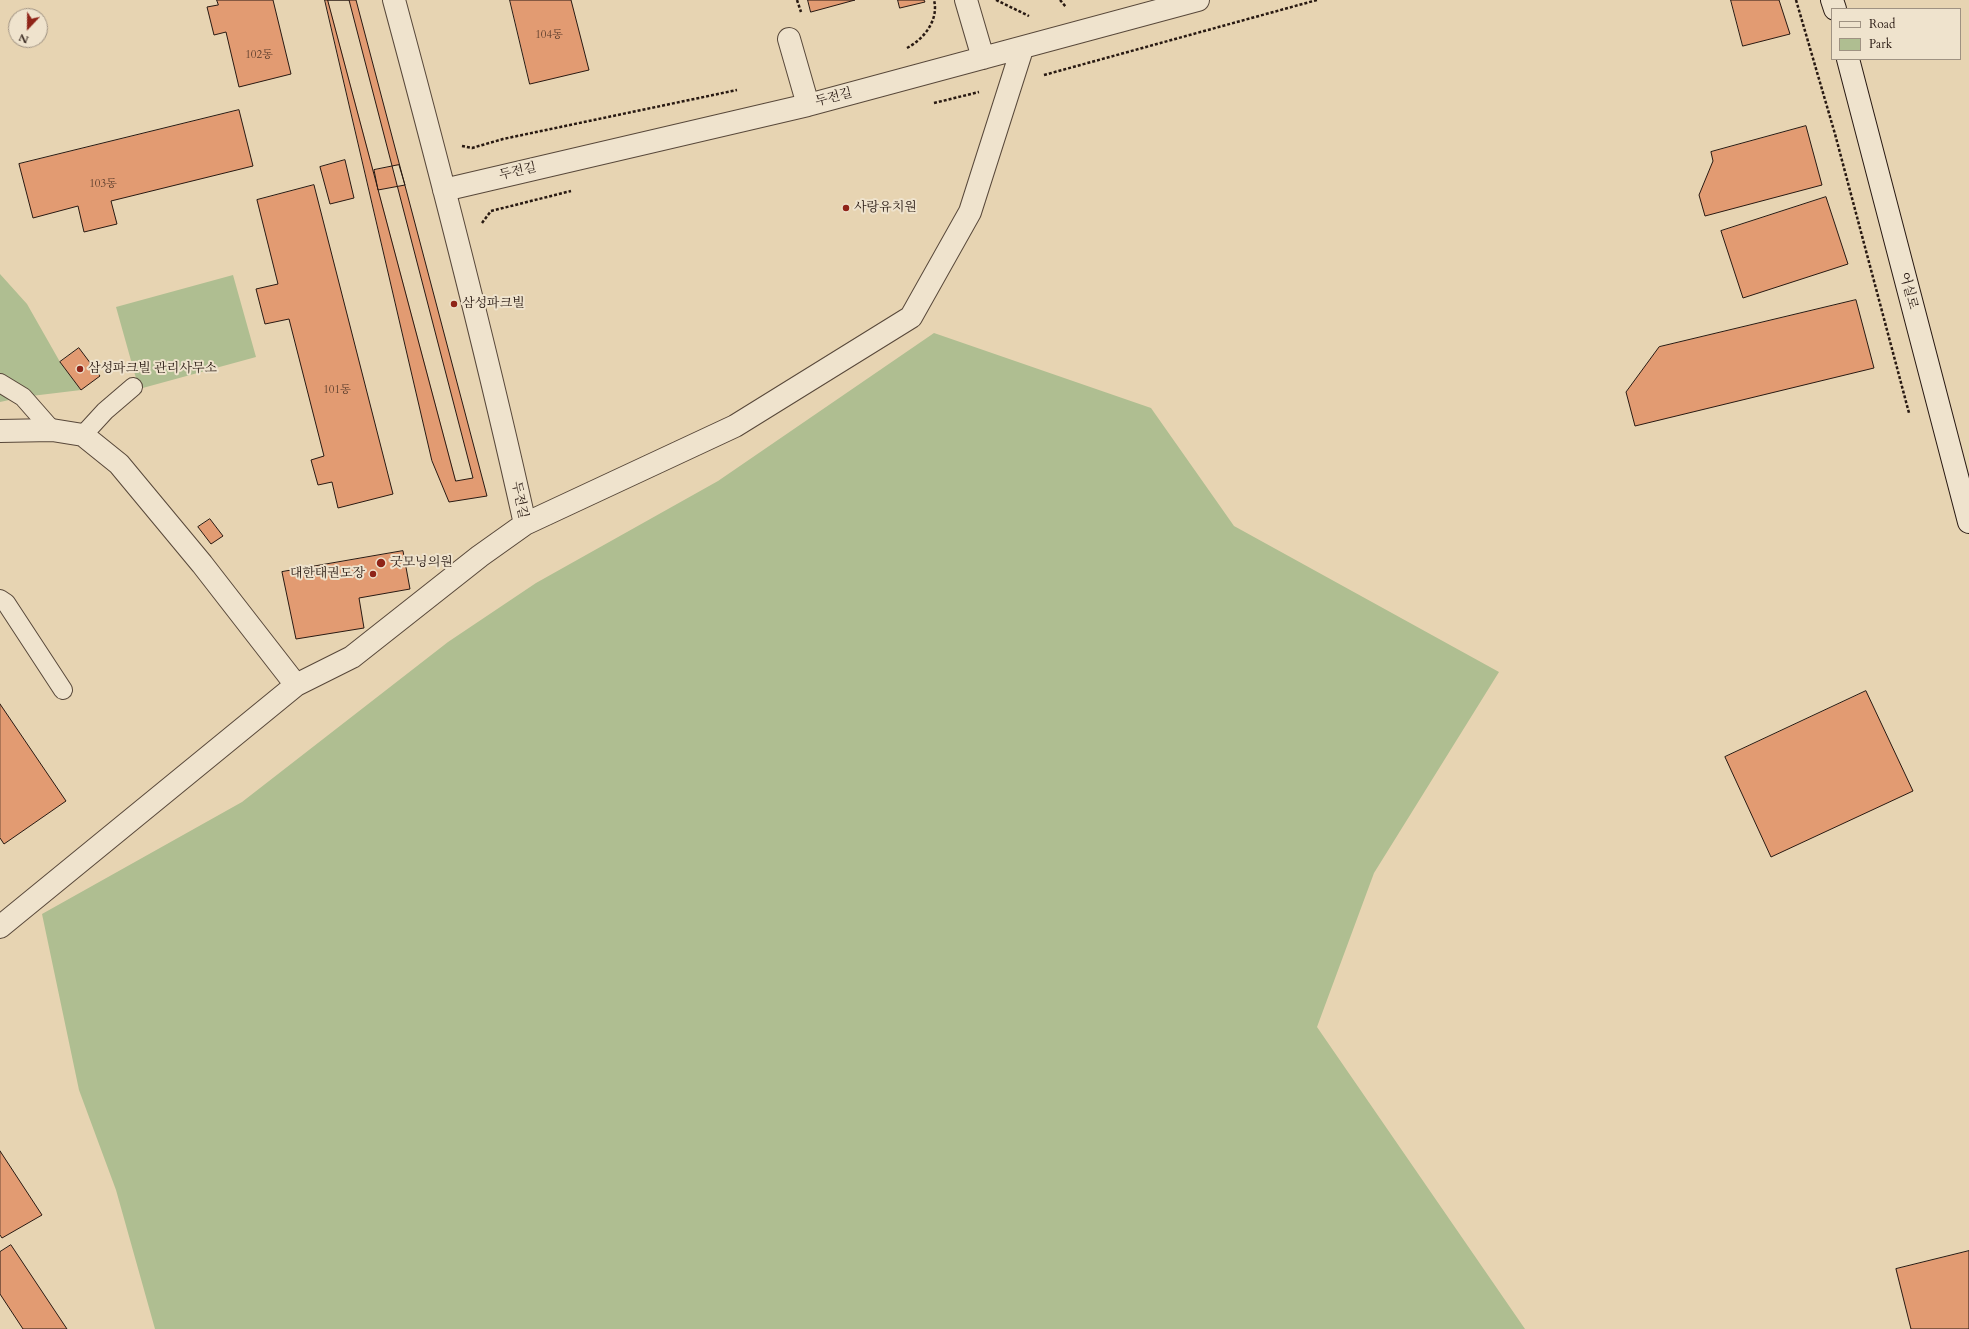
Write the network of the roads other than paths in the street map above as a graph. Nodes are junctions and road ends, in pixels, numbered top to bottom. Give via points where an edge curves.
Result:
1 (394, 0) edge
2 (966, 0) edge
3 (1198, 0) edge
4 (789, 39) dead end
5 (1022, 49) junction
6 (983, 58) junction
7 (1848, 60) edge
8 (808, 105) junction
9 (444, 190) junction
10 (0, 383) edge
11 (133, 386) dead end
12 (52, 430) junction
13 (0, 431) edge
14 (83, 435) junction
15 (1969, 522) edge
16 (525, 524) junction
17 (0, 599) edge
18 (296, 685) junction
19 (63, 690) dead end
20 (0, 927) edge

1 - 9 street
2 - 6 street
3 - 5 street, 두전길
4 - 8 street
5 - 6 street, 두전길
5 - 16 street via 970,212 911,317 735,426
6 - 8 street, 두전길
7 - 15 street, 어실로
8 - 9 street, 두전길
9 - 16 street, 두전길 via 505,433
10 - 12 lane via 23,397
11 - 14 lane via 105,410
12 - 13 street
12 - 14 street
14 - 18 street via 119,464 202,564
16 - 18 street, 두전길 via 480,556 352,658
17 - 19 lane via 6,603
18 - 20 street, 두전길

